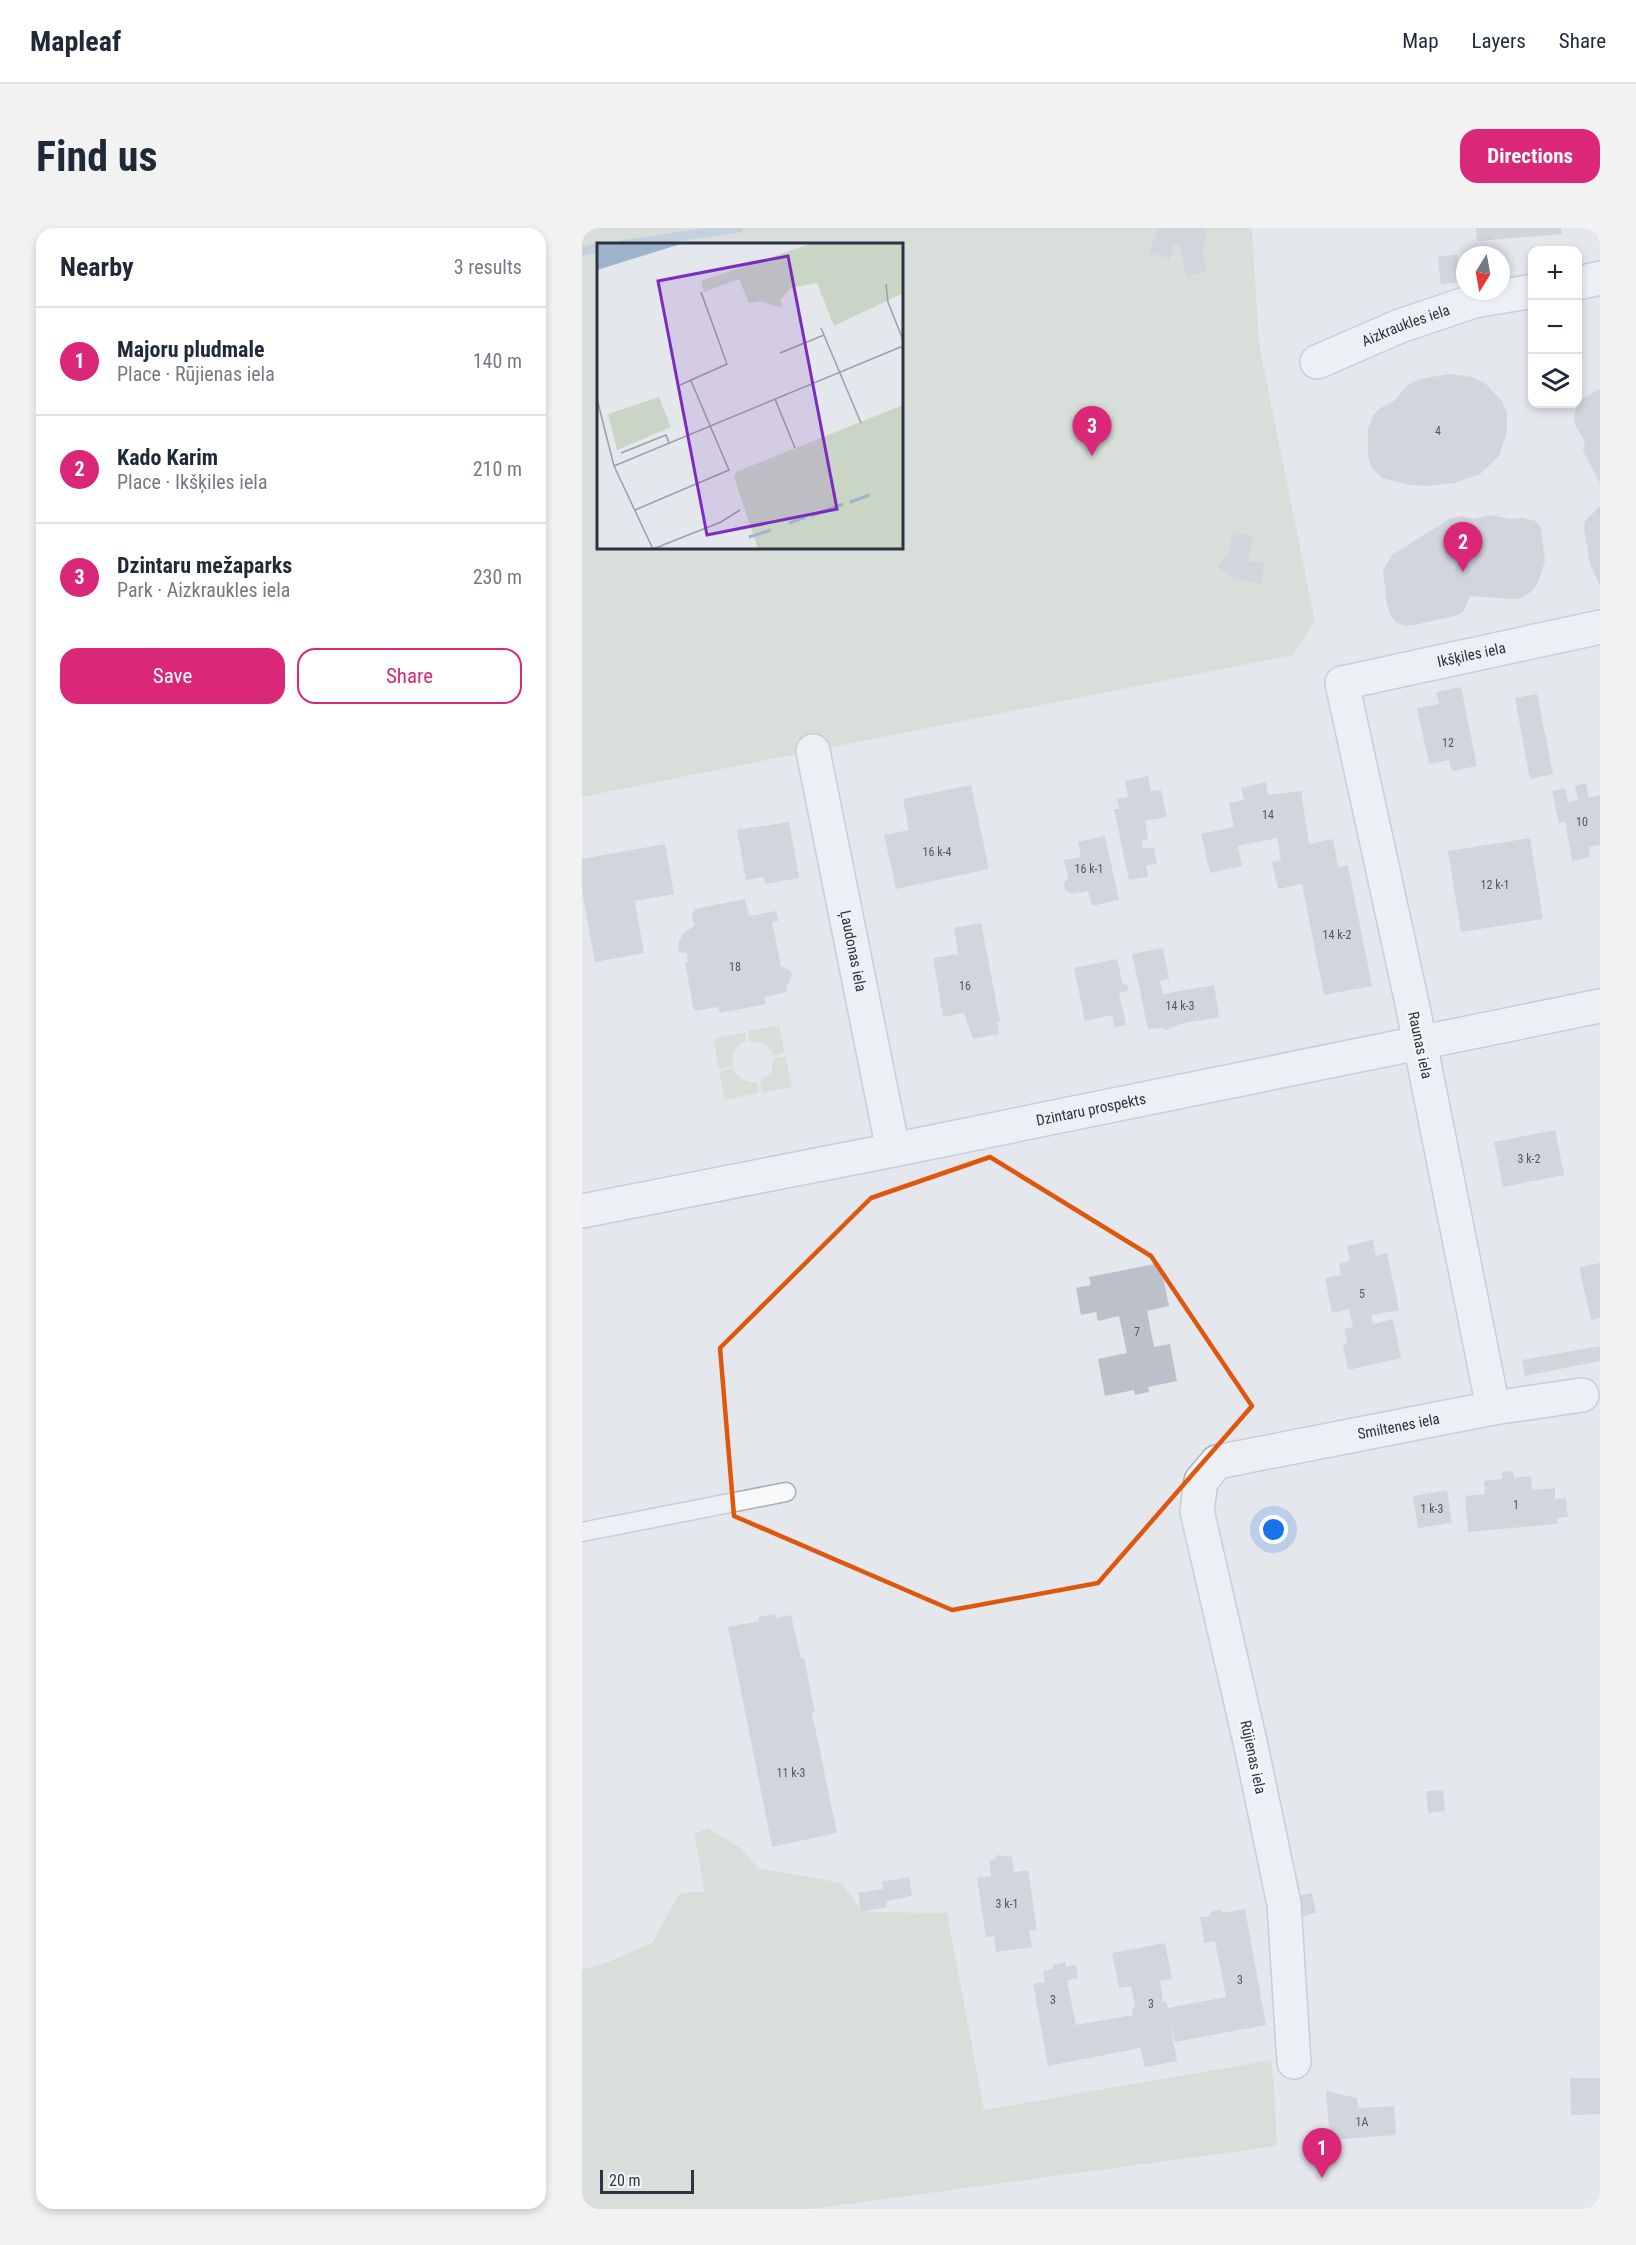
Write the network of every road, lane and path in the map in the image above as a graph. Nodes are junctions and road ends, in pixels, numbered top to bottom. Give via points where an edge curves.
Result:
1 (1600, 278) edge
2 (1582, 282) edge
3 (1528, 292) edge
4 (1317, 362) dead end
5 (1600, 627) edge
6 (1342, 683) joint
7 (813, 752) dead end
8 (1600, 1006) edge
9 (1420, 1044) junction
10 (894, 1150) junction
11 (582, 1211) edge
12 (1582, 1395) dead end
13 (1493, 1408) junction
14 (1217, 1462) joint
15 (786, 1492) dead end
16 (582, 1533) edge
17 (1294, 2062) dead end

1 - 2 street
3 - 4 street, Aizkraukles iela via 1474,301 1400,326
5 - 6 street, Ikšķiles iela
6 - 9 street, Raunas iela
7 - 10 street, Ļaudonas iela
8 - 9 street, Dzintaru prospekts
9 - 10 street, Dzintaru prospekts
9 - 13 street, Raunas iela
10 - 11 street, Dzintaru prospekts
12 - 13 street, Smiltenes iela
13 - 14 street, Smiltenes iela
14 - 17 street, Rūjienas iela via 1201,1481 1197,1511 1284,1904
15 - 16 lane

